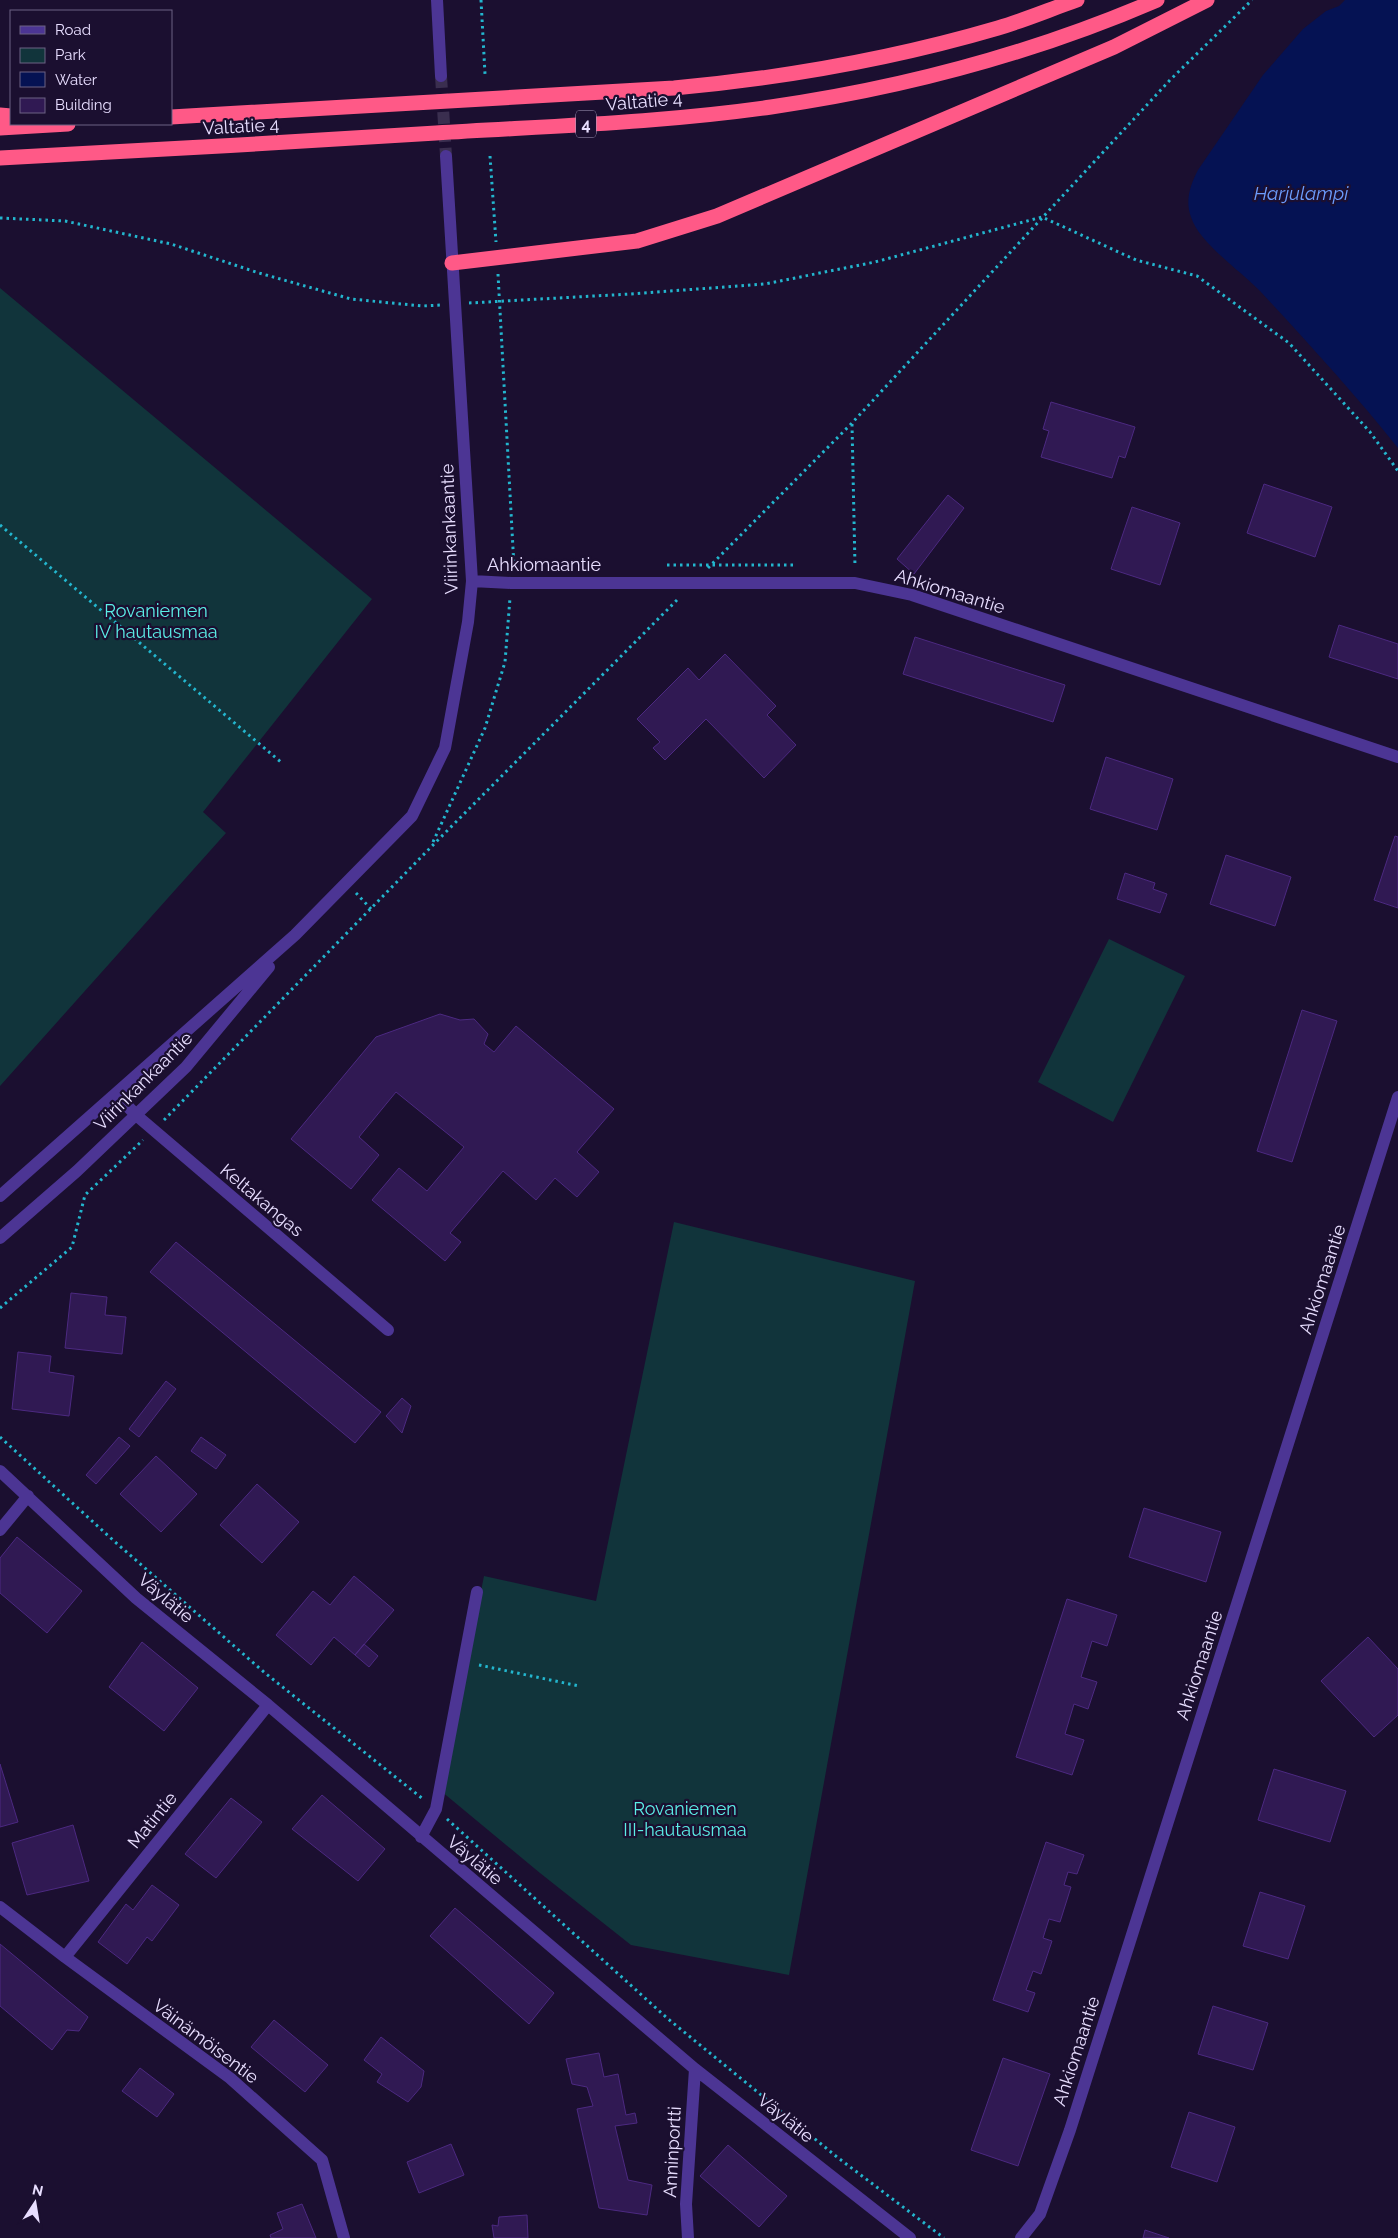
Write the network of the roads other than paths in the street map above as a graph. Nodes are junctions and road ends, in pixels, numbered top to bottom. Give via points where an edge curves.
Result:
1 (437, 0) edge
2 (1077, 0) edge
3 (1156, 0) edge
4 (1207, 0) edge
5 (441, 76) tunnel mouth
6 (172, 118) edge
7 (51, 125) edge
8 (0, 128) edge
9 (77, 154) junction
10 (446, 156) tunnel mouth
11 (0, 158) edge
12 (0, 165) edge
13 (452, 264) junction
14 (472, 581) junction
15 (1398, 757) edge
16 (296, 935) junction
17 (116, 1094) junction
18 (1398, 1097) edge
19 (136, 1115) junction
20 (0, 1196) edge
21 (0, 1238) edge
22 (388, 1330) dead end
23 (0, 1465) edge
24 (0, 1472) edge
25 (28, 1496) junction
26 (0, 1530) edge
27 (477, 1592) dead end
28 (268, 1705) junction
29 (421, 1837) junction
30 (0, 1907) edge
31 (65, 1957) junction
32 (695, 2069) junction
33 (344, 2238) edge
34 (688, 2238) edge
35 (910, 2238) edge
36 (1021, 2238) edge

1 - 5 street
2 - 6 highway, Valtatie 4 / 4 via 944,43 814,71 749,81
3 - 9 highway, Valtatie 4 / 4 via 993,61 774,107 600,123
4 - 13 highway via 1114,47 717,216 637,241
7 - 8 highway
9 - 11 highway, Valtatie 4 / 4
9 - 12 highway
10 - 13 street, Viirinkankaantie
13 - 14 street, Viirinkankaantie
14 - 15 street, Ahkiomaantie via 855,583 912,595
14 - 16 street, Viirinkankaantie via 468,622 445,748 412,816
16 - 17 street, Viirinkankaantie
16 - 19 street, Viirinkankaantie via 186,1067
17 - 19 street, Keltakangas
17 - 20 street, Viirinkankaantie
18 - 36 street, Ahkiomaantie via 1070,2130 1040,2214
19 - 21 street, Viirinkankaantie
19 - 22 street, Keltakangas
23 - 25 street, Väylätie
24 - 25 street, Väylätie
25 - 26 street
25 - 28 street, Väylätie via 136,1598
27 - 29 street via 436,1809
28 - 29 street, Väylätie
28 - 31 street, Matintie
29 - 32 street, Väylätie
30 - 31 street, Väinämöisentie
31 - 33 street, Väinämöisentie via 230,2078 322,2160
32 - 34 street, Anninportti via 686,2204
32 - 35 street, Väylätie

